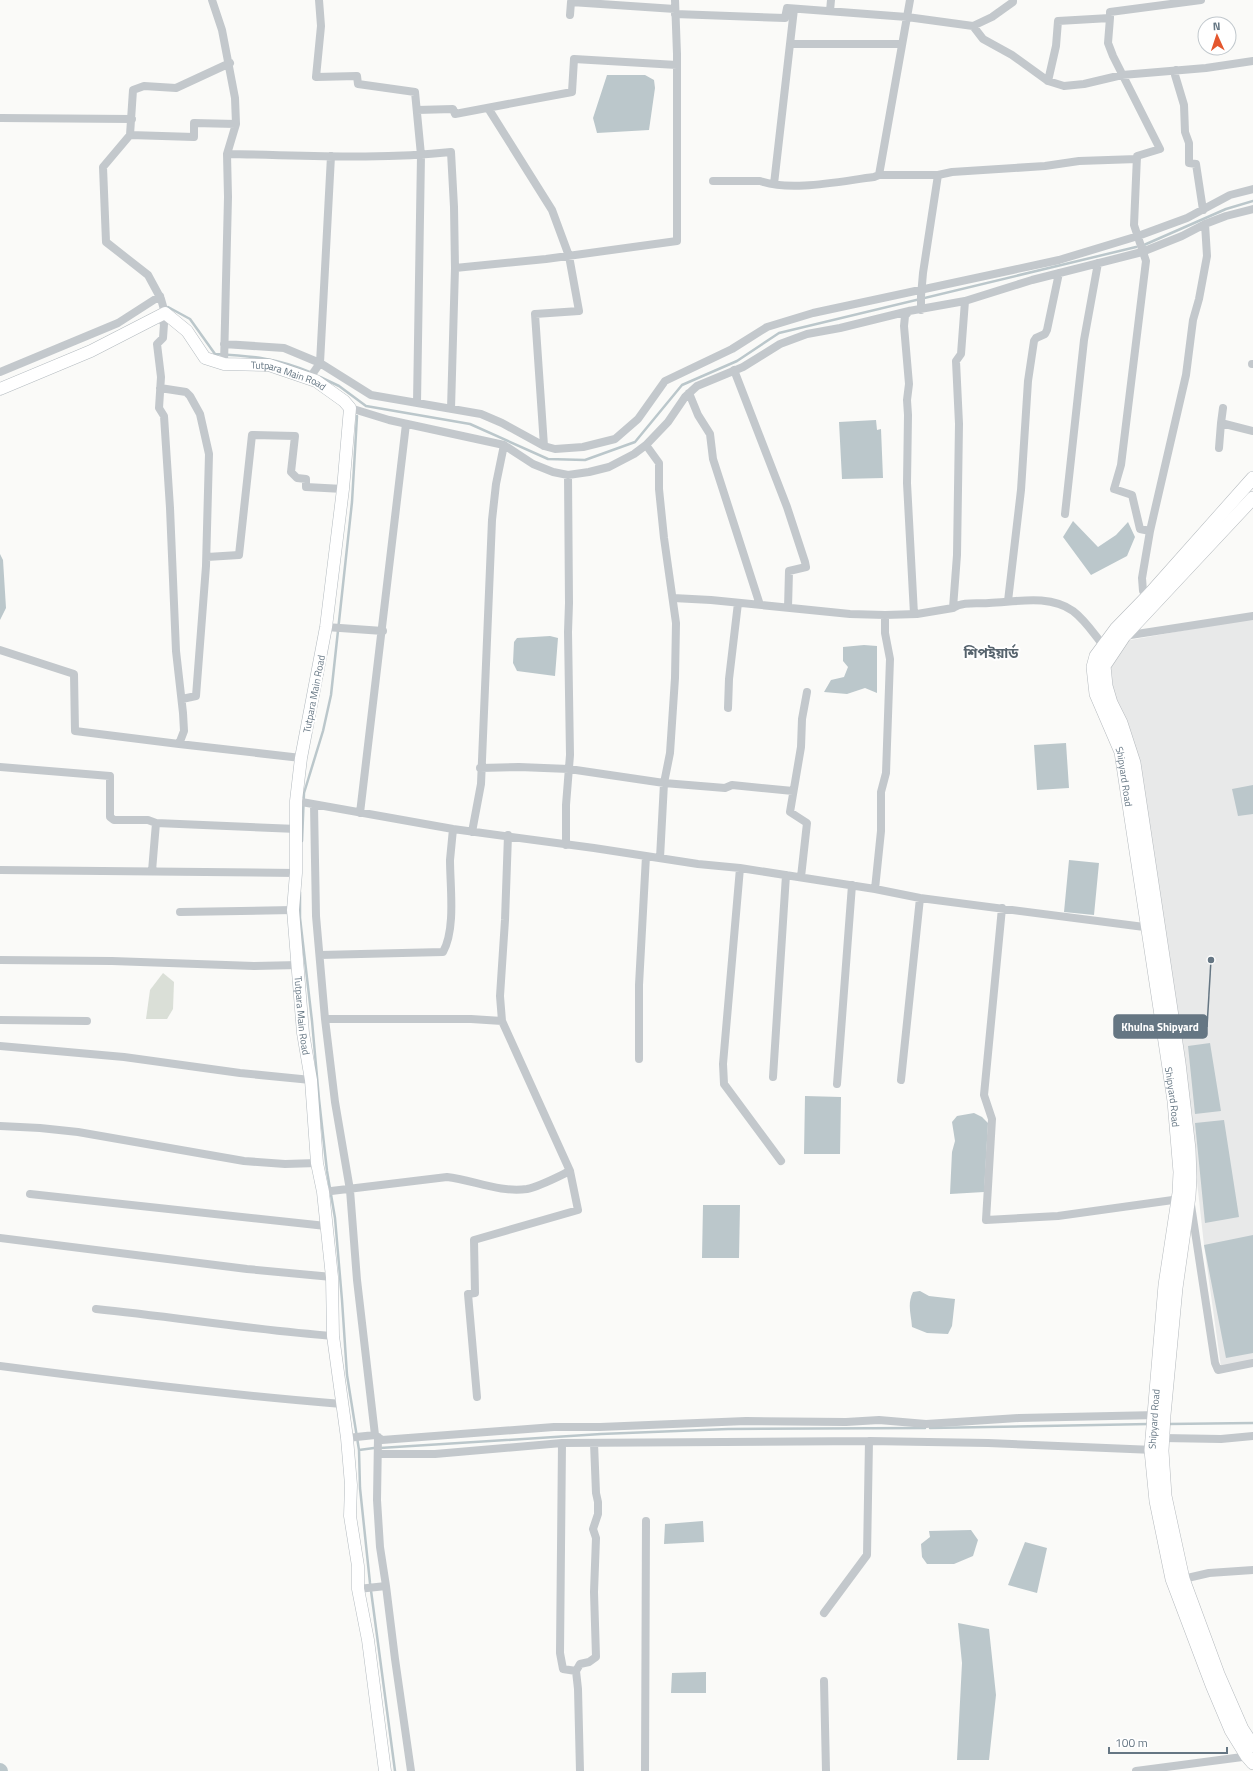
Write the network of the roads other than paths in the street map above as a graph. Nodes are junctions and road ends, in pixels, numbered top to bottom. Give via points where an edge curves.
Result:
1 (212, 0) edge
2 (319, 0) edge
3 (831, 0) edge
4 (910, 0) edge
5 (1013, 0) edge
6 (1201, 0) edge
7 (1160, 3) edge
8 (675, 8) edge
9 (794, 9) junction
10 (830, 11) junction
11 (570, 16) dead end
12 (907, 17) junction
13 (1110, 18) junction
14 (973, 26) junction
15 (790, 44) junction
16 (902, 44) junction
17 (1253, 61) edge
18 (230, 63) junction
19 (677, 65) junction
20 (1176, 70) junction
21 (1122, 75) junction
22 (1048, 81) junction
23 (488, 108) junction
24 (417, 110) junction
25 (0, 118) edge
26 (132, 119) junction
27 (236, 124) junction
28 (130, 135) junction
29 (227, 154) junction
30 (421, 155) junction
31 (331, 156) junction
32 (1137, 159) junction
33 (879, 175) junction
34 (938, 175) junction
35 (713, 181) dead end
36 (774, 184) junction
37 (1253, 189) edge
38 (1253, 209) edge
39 (1203, 210) junction
40 (1204, 224) junction
41 (1138, 236) junction
42 (1142, 252) junction
43 (569, 256) junction
44 (1098, 263) junction
45 (455, 268) junction
46 (1059, 273) junction
47 (160, 298) junction
48 (921, 300) junction
49 (965, 301) junction
50 (909, 311) junction
51 (162, 315) junction
52 (224, 346) junction
53 (224, 362) junction
54 (320, 363) junction
55 (734, 370) junction
56 (0, 372) edge
57 (312, 376) junction
58 (160, 388) junction
59 (0, 389) edge
60 (689, 393) junction
61 (417, 403) junction
62 (350, 408) junction
63 (1223, 408) dead end
64 (450, 409) junction
65 (1221, 423) junction
66 (406, 424) junction
67 (1253, 431) edge
68 (504, 445) junction
69 (646, 445) junction
70 (544, 446) junction
71 (1218, 448) dead end
72 (568, 475) junction
73 (1253, 478) edge
74 (343, 489) junction
75 (1253, 498) edge
76 (1065, 514) dead end
77 (1150, 531) junction
78 (207, 557) junction
79 (1150, 596) junction
80 (673, 598) junction
81 (1008, 601) junction
82 (738, 603) junction
83 (760, 605) junction
84 (788, 608) junction
85 (953, 608) junction
86 (914, 614) junction
87 (885, 615) junction
88 (1253, 616) edge
89 (335, 628) junction
90 (383, 631) junction
91 (1124, 636) junction
92 (1104, 645) junction
93 (0, 650) edge
94 (807, 692) dead end
95 (182, 699) junction
96 (728, 708) dead end
97 (179, 744) junction
98 (301, 758) junction
99 (0, 767) edge
100 (480, 768) junction
101 (569, 769) junction
102 (664, 783) junction
103 (793, 791) junction
104 (296, 801) junction
105 (314, 805) junction
106 (360, 813) junction
107 (156, 823) junction
108 (297, 829) junction
109 (453, 829) junction
110 (472, 832) junction
111 (508, 835) junction
112 (566, 845) junction
113 (646, 856) junction
114 (660, 858) junction
115 (740, 868) junction
116 (0, 870) edge
117 (152, 871) junction
118 (296, 873) junction
119 (786, 875) junction
120 (801, 877) junction
121 (852, 885) junction
122 (875, 889) junction
123 (920, 898) junction
124 (1002, 908) junction
125 (293, 910) junction
126 (180, 912) dead end
127 (1153, 928) junction
128 (320, 955) junction
129 (0, 960) edge
130 (298, 965) junction
131 (325, 1019) junction
132 (0, 1020) edge
133 (502, 1021) junction
134 (87, 1022) dead end
135 (0, 1046) edge
136 (639, 1059) dead end
137 (773, 1077) dead end
138 (311, 1080) junction
139 (901, 1080) dead end
140 (837, 1084) dead end
141 (0, 1126) edge
142 (781, 1161) dead end
143 (318, 1163) junction
144 (570, 1171) junction
145 (350, 1190) junction
146 (323, 1192) junction
147 (30, 1194) dead end
148 (1184, 1198) junction
149 (326, 1226) junction
150 (0, 1238) edge
151 (332, 1277) junction
152 (96, 1309) dead end
153 (334, 1336) junction
154 (1253, 1362) edge
155 (0, 1366) edge
156 (477, 1397) dead end
157 (342, 1404) junction
158 (1159, 1415) junction
159 (376, 1436) junction
160 (1253, 1436) edge
161 (347, 1438) junction
162 (869, 1441) junction
163 (562, 1443) junction
164 (594, 1443) junction
165 (1159, 1446) junction
166 (378, 1454) junction
167 (646, 1520) dead end
168 (1253, 1570) edge
169 (1183, 1579) junction
170 (386, 1586) junction
171 (358, 1589) junction
172 (824, 1613) dead end
173 (576, 1671) junction
174 (824, 1681) dead end
175 (1251, 1755) edge
176 (385, 1771) edge
177 (411, 1771) edge
178 (580, 1771) edge
179 (645, 1771) edge
180 (826, 1771) edge
181 (1136, 1771) edge

1 - 18 street
2 - 24 street via 321,26 316,77 357,76 358,84 415,92
3 - 10 street
4 - 12 street
5 - 14 street via 992,17
6 - 7 street
7 - 13 street via 1110,12
8 - 9 street via 785,18 787,8
8 - 11 street via 571,2
8 - 19 street
9 - 10 street
9 - 15 street
10 - 12 street
12 - 14 street
12 - 16 street
13 - 21 street via 1108,42
13 - 22 street via 1058,21 1056,46
14 - 22 street via 983,39 1012,55
15 - 16 street
15 - 36 street
16 - 33 street
17 - 20 street
18 - 26 street via 176,88 144,86 133,90
18 - 27 street
19 - 23 street via 574,59 572,92
19 - 43 street via 676,241
20 - 21 street
20 - 39 street via 1184,104 1189,163 1196,164
21 - 22 street via 1064,86
21 - 32 street via 1160,148 1137,156
23 - 24 street via 455,114 453,109
23 - 43 street via 552,210
24 - 30 street
25 - 26 street
26 - 28 street
27 - 28 street via 194,123 194,137
27 - 29 street
28 - 47 street via 103,167 106,242 148,275
29 - 31 street
29 - 52 street
30 - 31 street
30 - 45 street via 451,152
30 - 61 street
31 - 54 street
32 - 34 street via 1080,161
32 - 41 street via 1134,225
33 - 34 street
33 - 36 street via 793,186
34 - 48 street
35 - 36 street via 760,181
37 - 39 street via 1230,195
38 - 40 street
39 - 41 street
40 - 42 street
40 - 77 street via 1207,256 1200,299 1193,320 1186,375
41 - 42 street
41 - 48 street
42 - 44 street
42 - 77 street via 1146,261 1121,465 1114,489 1132,495 1140,529
43 - 45 street
43 - 70 street via 579,311 535,314
44 - 46 street
44 - 76 street via 1084,340
45 - 64 street
46 - 49 street
46 - 81 street via 1047,330 1034,342
47 - 51 street
47 - 56 street via 118,323
48 - 49 street
48 - 50 street
48 - 70 street via 813,313 767,328 732,349 665,381 638,418 615,439 583,447 555,449
49 - 85 street via 961,354 956,361 959,424
50 - 55 street via 807,334 780,344
50 - 86 street via 905,316 904,326 909,384 907,483
51 - 53 street, Tutpara Main Road via 187,331 205,358
51 - 58 street via 163,338 157,344
51 - 59 street via 91,351
52 - 53 street
52 - 54 street via 284,348
53 - 57 street, Tutpara Main Road via 269,365
54 - 57 street
54 - 61 street via 371,395
55 - 60 street via 697,386
55 - 84 street via 787,506 805,562 806,567 789,571
57 - 62 street, Tutpara Main Road via 316,382
58 - 78 street via 186,392 200,414 209,454
58 - 95 street via 159,408 164,416 174,613
60 - 69 street via 668,422
60 - 83 street via 698,415 710,434 713,459
61 - 64 street
62 - 66 street
62 - 74 street, Tutpara Main Road
63 - 65 street
64 - 70 street via 481,414
65 - 67 street
65 - 71 street
66 - 68 street
66 - 90 street via 396,495
68 - 72 street via 533,464
68 - 100 street via 492,520 487,665
69 - 72 street via 608,467
69 - 80 street via 659,463 664,538
72 - 101 street
73 - 79 main road, Shipyard Road
74 - 78 street via 306,487 306,479 297,478 291,472 294,436 252,435 239,555
74 - 89 street, Tutpara Main Road
75 - 91 main road
77 - 79 street via 1142,578 1143,591
78 - 95 street via 196,696
79 - 92 main road, Shipyard Road via 1116,629
80 - 82 street
80 - 102 street via 676,623 675,678 670,753
81 - 85 street via 970,603
81 - 92 street via 1047,601 1073,611
82 - 83 street
82 - 96 street
83 - 84 street
84 - 87 street
85 - 86 street
86 - 87 street
87 - 122 street via 885,633 890,659 886,773 881,792 881,831
88 - 91 street
89 - 90 street
89 - 98 street, Tutpara Main Road
90 - 106 street
91 - 127 main road, Shipyard Road via 1104,666 1111,703 1121,723 1134,763
92 - 127 main road, Shipyard Road via 1096,656 1093,667 1094,681 1102,708 1121,752
93 - 97 street via 74,674 75,731
94 - 103 street
95 - 97 street via 184,731
97 - 98 street
98 - 104 street, Tutpara Main Road
99 - 107 street via 110,776 110,817 114,820 148,820
100 - 101 street
100 - 110 street via 481,784
101 - 102 street
101 - 112 street
102 - 103 street via 725,788 732,785
102 - 114 street
103 - 120 street via 790,812 807,823
104 - 105 street
104 - 108 street, Tutpara Main Road
105 - 106 street
105 - 128 street via 316,916
106 - 109 street
107 - 108 street
107 - 117 street
108 - 118 street, Tutpara Main Road
109 - 110 street
109 - 128 street via 450,857 450,928 443,952
110 - 111 street
111 - 112 street
111 - 133 street via 500,996
112 - 113 street
113 - 114 street
113 - 136 street via 639,985
114 - 115 street
115 - 119 street
115 - 142 street via 723,1064 724,1084
116 - 117 street
117 - 118 street
118 - 125 street, Tutpara Main Road
119 - 120 street
119 - 137 street
120 - 121 street
121 - 122 street
121 - 140 street
122 - 123 street
123 - 124 street
123 - 139 street
124 - 127 street
124 - 148 street via 984,1095 992,1119 986,1220 1058,1216
125 - 126 street
125 - 130 street, Tutpara Main Road
127 - 148 main road, Shipyard Road via 1179,1063 1190,1178
128 - 131 street
129 - 130 street
130 - 138 street, Tutpara Main Road via 303,1033
131 - 133 street
131 - 145 street via 335,1102
132 - 134 street
133 - 144 street
135 - 138 street
138 - 143 street, Tutpara Main Road
141 - 143 street via 78,1132 244,1161
143 - 146 street, Tutpara Main Road
144 - 145 street via 528,1189 510,1190 447,1177
144 - 156 street via 578,1210 474,1240 475,1293 468,1294
145 - 146 street
145 - 159 street via 357,1280
146 - 149 street, Tutpara Main Road
147 - 149 street
148 - 154 street via 1215,1363 1218,1370
148 - 158 main road, Shipyard Road via 1176,1288
149 - 151 street, Tutpara Main Road
150 - 151 street
151 - 153 street, Tutpara Main Road
152 - 153 street
153 - 157 street, Tutpara Main Road
155 - 157 street via 188,1390
157 - 161 street, Tutpara Main Road
158 - 159 street via 1019,1418 926,1424 880,1420 554,1427 382,1440
158 - 165 main road, Shipyard Road
159 - 161 street
159 - 166 street
160 - 165 street
161 - 171 street, Tutpara Main Road via 351,1485 350,1516 358,1566
162 - 164 street
162 - 165 street
162 - 172 street via 867,1555
163 - 164 street
163 - 166 street via 436,1454
163 - 173 street via 560,1653 563,1669
164 - 173 street via 598,1502 598,1514 593,1529 596,1538 596,1657 580,1664
165 - 169 main road, Shipyard Road via 1165,1496
165 - 175 main road, Shipyard Road via 1156,1501 1172,1579 1232,1730
166 - 170 street via 377,1500
167 - 179 street
168 - 169 street via 1209,1573
169 - 175 main road, Shipyard Road
170 - 171 street
170 - 177 street
171 - 176 street, Tutpara Main Road via 368,1640
173 - 178 street
174 - 180 street
175 - 181 street

